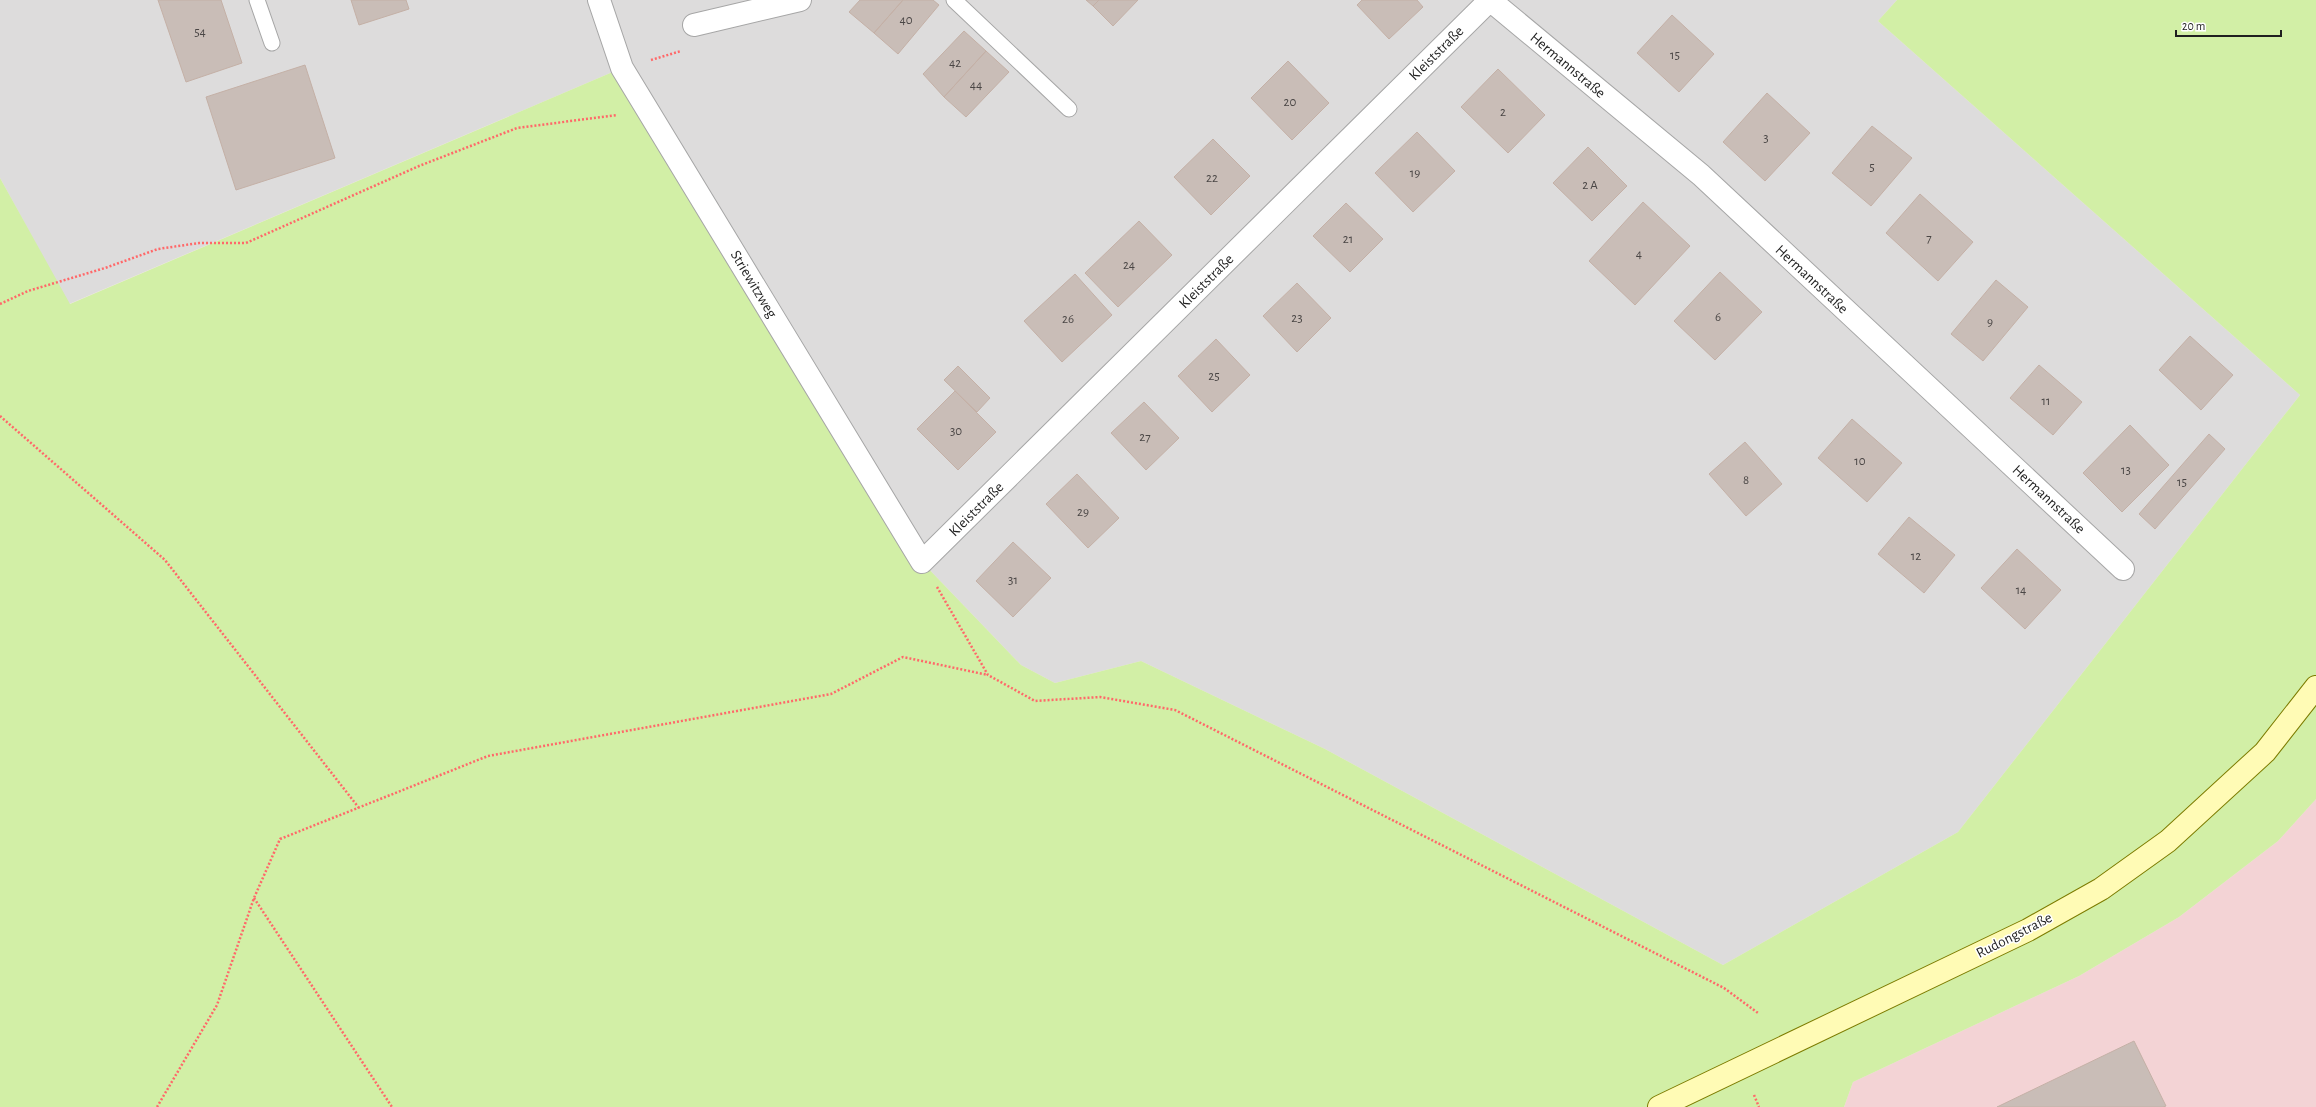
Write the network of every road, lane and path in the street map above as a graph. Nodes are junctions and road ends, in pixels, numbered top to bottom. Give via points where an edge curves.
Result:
1 (257, 0) edge
2 (599, 0) edge
3 (800, 0) edge
4 (954, 0) edge
5 (1490, 0) edge
6 (694, 25) dead end
7 (272, 43) dead end
8 (622, 68) junction
9 (1069, 109) dead end
10 (0, 304) edge
11 (0, 416) edge
12 (922, 562) junction
13 (2123, 569) dead end
14 (988, 675) junction
15 (2316, 687) edge
16 (359, 808) junction
17 (254, 898) junction
18 (1758, 1013) dead end
19 (157, 1107) edge
20 (392, 1107) edge
21 (1659, 1107) edge

1 - 7 lane
2 - 8 street, Striewitzweg
3 - 6 street
4 - 9 lane
5 - 12 street, Kleiststraße
5 - 13 street, Hermannstraße via 1701,176
8 - 10 path via 618,115 518,128 419,166 246,243 200,243 158,249 106,268 28,291
8 - 12 street, Striewitzweg
11 - 16 path via 165,560
12 - 14 path
14 - 16 path via 903,657 831,694 488,756
14 - 18 path via 1035,701 1100,697 1175,710 1724,988
15 - 21 main road, Rudongstraße via 2265,752 2168,841 2101,889 2028,930
16 - 17 path via 280,839
17 - 19 path via 217,1005
17 - 20 path

